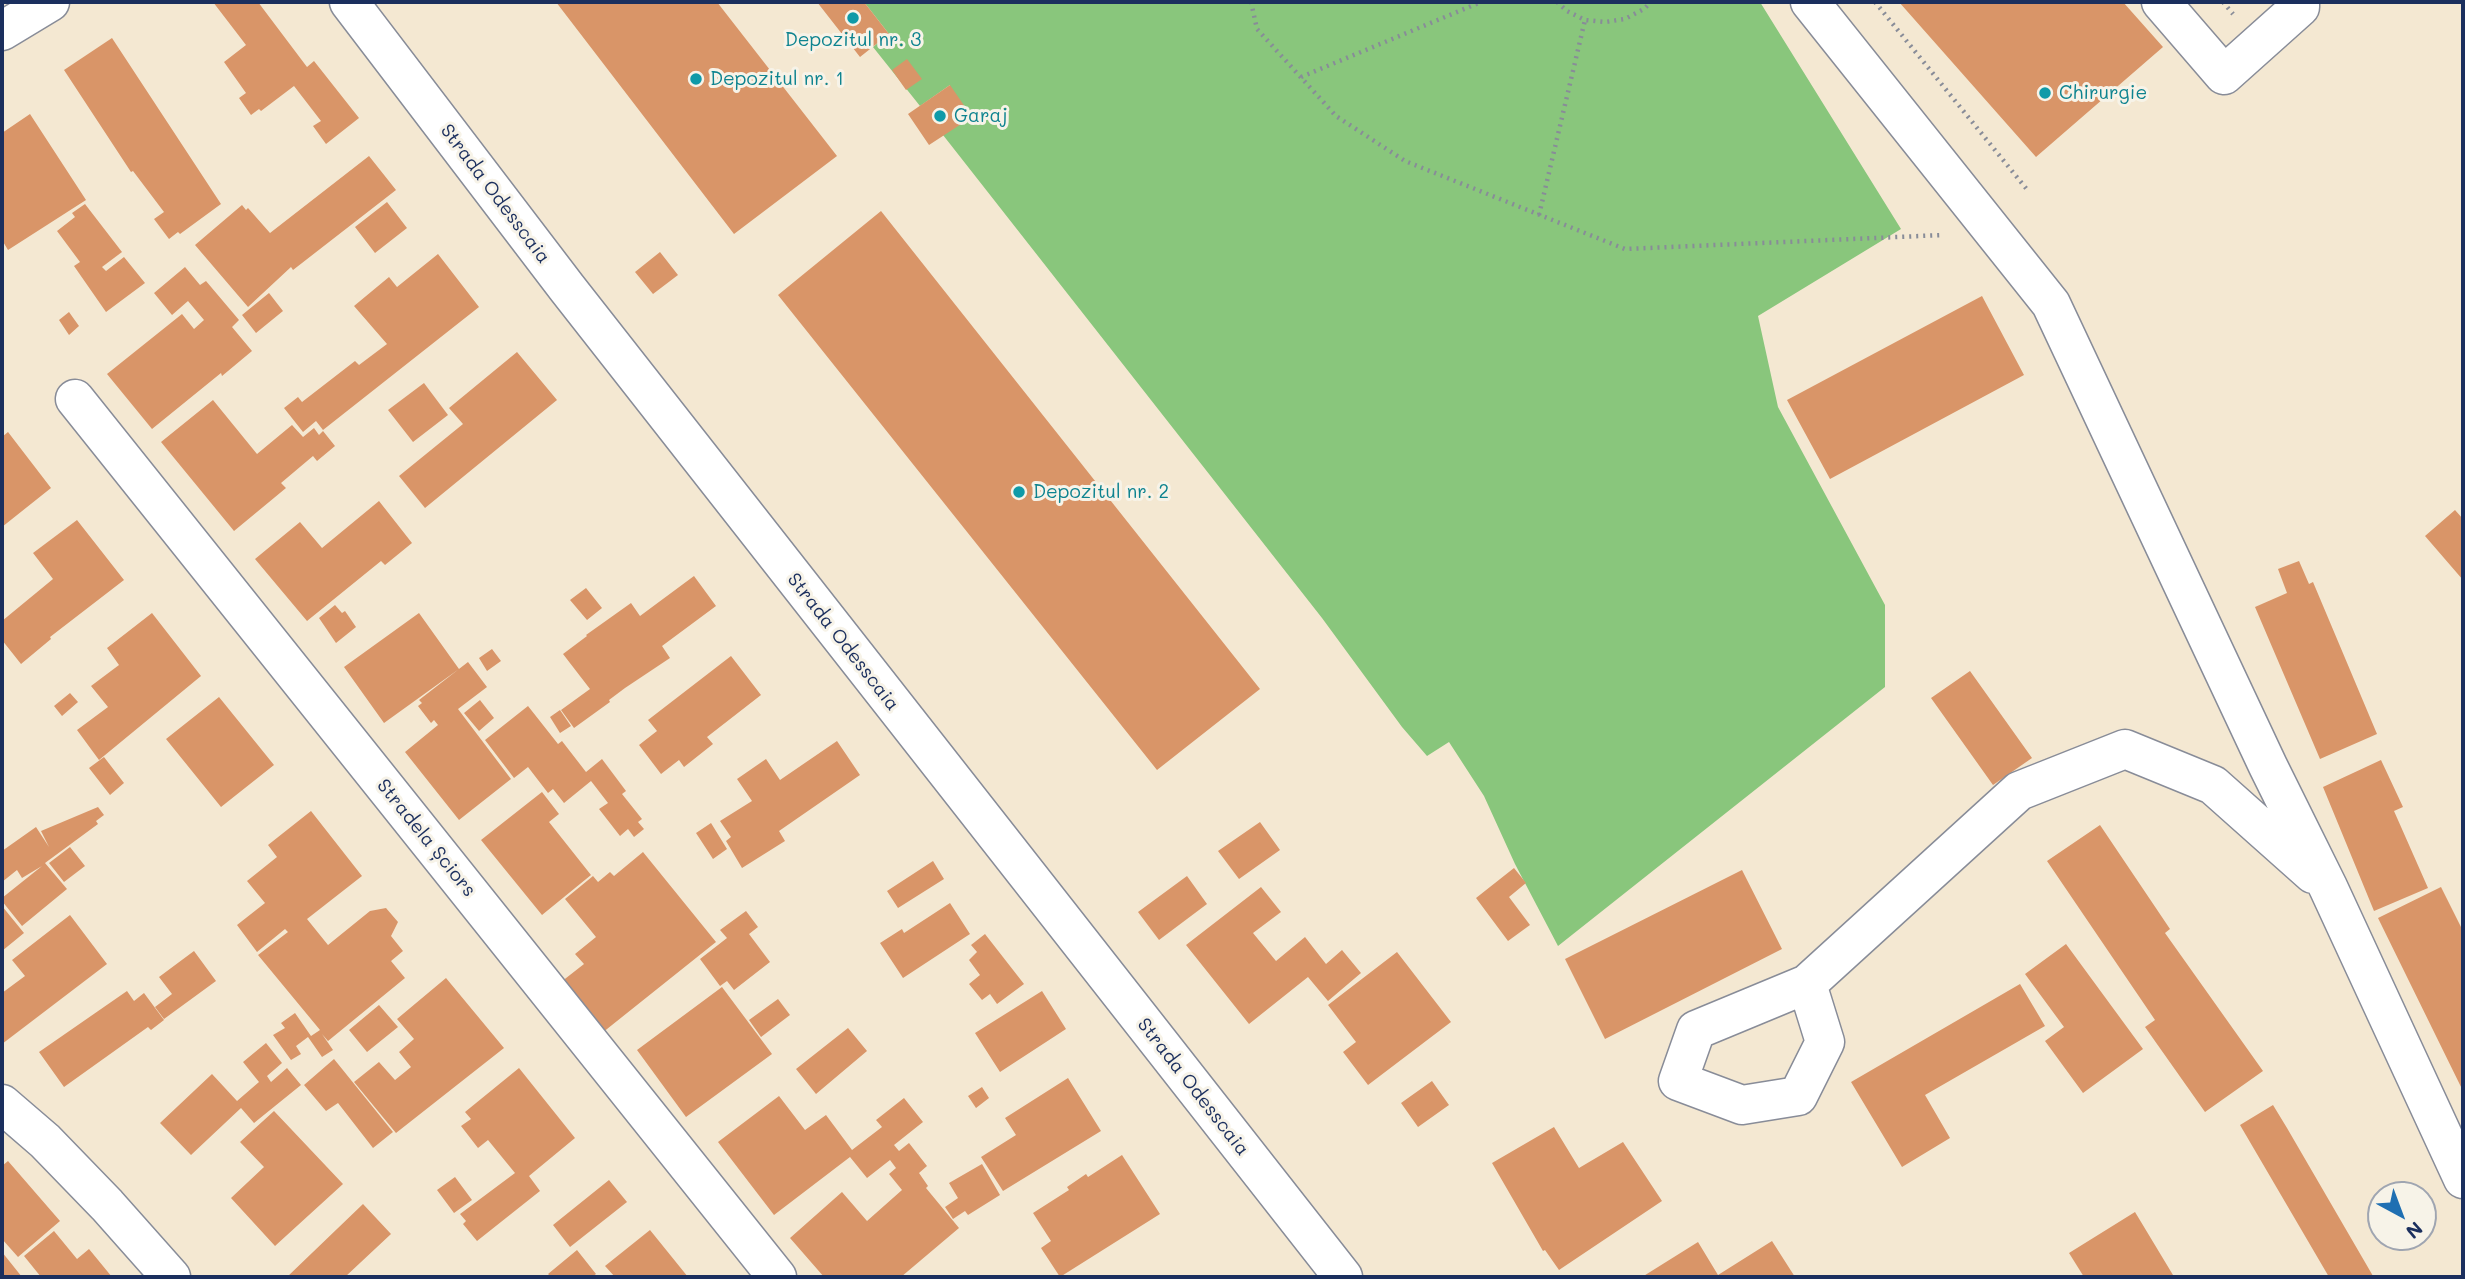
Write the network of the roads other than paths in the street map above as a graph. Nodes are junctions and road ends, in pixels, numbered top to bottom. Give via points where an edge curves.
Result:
1 (50, 2) edge
2 (349, 2) edge
3 (1810, 2) edge
4 (2161, 2) edge
5 (2300, 2) edge
6 (2, 31) edge
7 (75, 399) dead end
8 (2328, 887) junction
9 (1807, 984) dead end
10 (2, 1104) edge
11 (2463, 1180) edge
12 (172, 1277) edge
13 (777, 1277) edge
14 (1343, 1277) edge

1 - 6 street
2 - 14 street, Strada Odesscaia via 575,299
3 - 8 street via 2051,304
4 - 5 street via 2224,75 2300,7
7 - 13 street, Stradela Șciors
8 - 9 street via 2213,785 2125,749 2019,791
8 - 11 street
10 - 12 street via 54,1150

